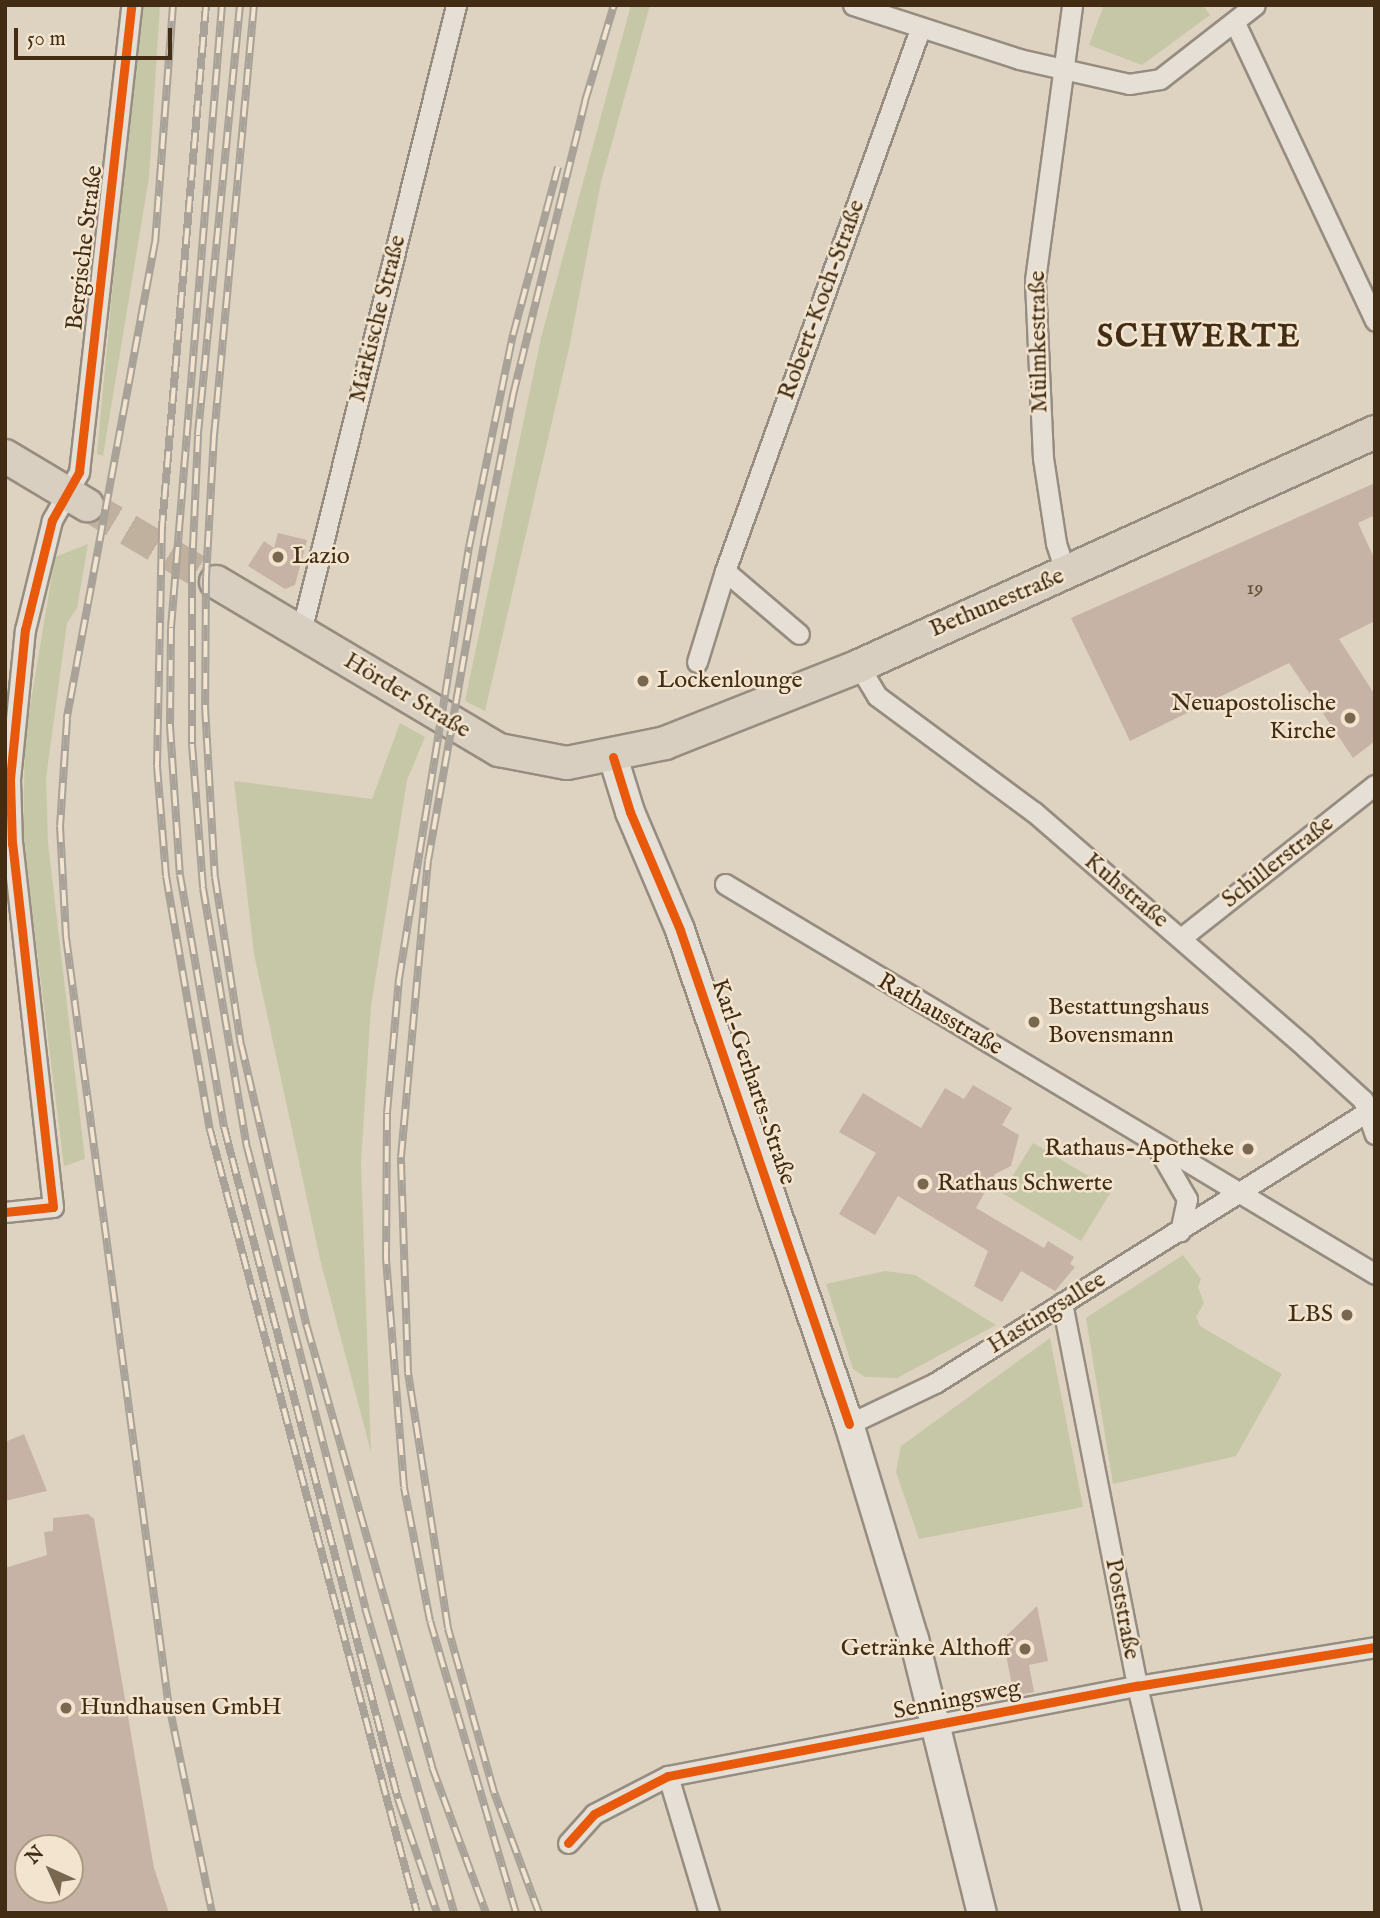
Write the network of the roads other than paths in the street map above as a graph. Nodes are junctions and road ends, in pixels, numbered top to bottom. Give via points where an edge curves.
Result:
1 (131, 5) edge
2 (456, 5) edge
3 (853, 5) edge
4 (1072, 5) edge
5 (1255, 5) edge
6 (1235, 23) junction
7 (920, 29) junction
8 (1065, 67) junction
9 (1367, 285) edge
10 (1375, 321) edge
11 (1375, 432) edge
12 (5, 456) edge
13 (78, 499) junction
14 (725, 570) junction
15 (1066, 574) junction
16 (216, 582) tunnel mouth
17 (301, 632) junction
18 (799, 634) dead end
19 (697, 662) dead end
20 (859, 666) junction
21 (613, 757) junction
22 (1375, 785) edge
23 (725, 884) dead end
24 (1181, 938) junction
25 (1370, 1111) edge
26 (1375, 1134) edge
27 (1156, 1146) junction
28 (1240, 1194) junction
29 (5, 1212) edge
30 (1180, 1231) junction
31 (1375, 1275) edge
32 (1062, 1303) junction
33 (849, 1423) junction
34 (1375, 1647) edge
35 (1137, 1686) junction
36 (935, 1724) junction
37 (668, 1776) junction
38 (568, 1843) dead end
39 (709, 1913) edge
40 (982, 1913) edge
41 (1191, 1913) edge

1 - 13 street, Bergische Straße
2 - 17 street, Märkische Straße
3 - 7 street
4 - 8 street, Mülmkestraße
5 - 6 street
6 - 8 street via 1160,79 1129,83
6 - 9 street
7 - 8 street
7 - 14 street, Robert-Koch-Straße
8 - 15 street, Mülmkestraße via 1035,280 1043,458 1056,543
9 - 10 street
11 - 15 main road, Bethunestraße
12 - 13 main road
13 - 29 street, Bergische Straße via 52,520 25,630 10,779 12,844 53,1207
14 - 18 street
14 - 19 street, Robert-Koch-Straße
15 - 20 main road, Bethunestraße
16 - 17 main road, Hörder Straße
17 - 21 main road, Hörder Straße via 499,750 567,763
20 - 21 main road, Bethunestraße via 664,743
20 - 24 street, Kuhstraße via 877,696 1034,812
21 - 33 main road, Karl-Gerharts-Straße via 630,812 680,930
22 - 24 street, Schillerstraße
23 - 27 street, Rathausstraße via 827,940 836,953
24 - 25 street, Kuhstraße
25 - 26 street, Kuhstraße
25 - 28 street, Hastingsallee
27 - 28 street, Rathausstraße
27 - 30 street, Rathausstraße via 1187,1199
28 - 30 street, Hastingsallee
28 - 31 street, Rathausstraße
30 - 32 street, Hastingsallee
32 - 33 street, Hastingsallee via 936,1383
32 - 35 street, Poststraße
33 - 36 main road, Karl-Gerharts-Straße
34 - 35 street, Senningsweg
35 - 36 street, Senningsweg
35 - 41 street, Poststraße
36 - 37 street, Senningsweg
36 - 40 main road, Karl-Gerharts-Straße
37 - 38 street, Senningsweg via 594,1814
37 - 39 street

